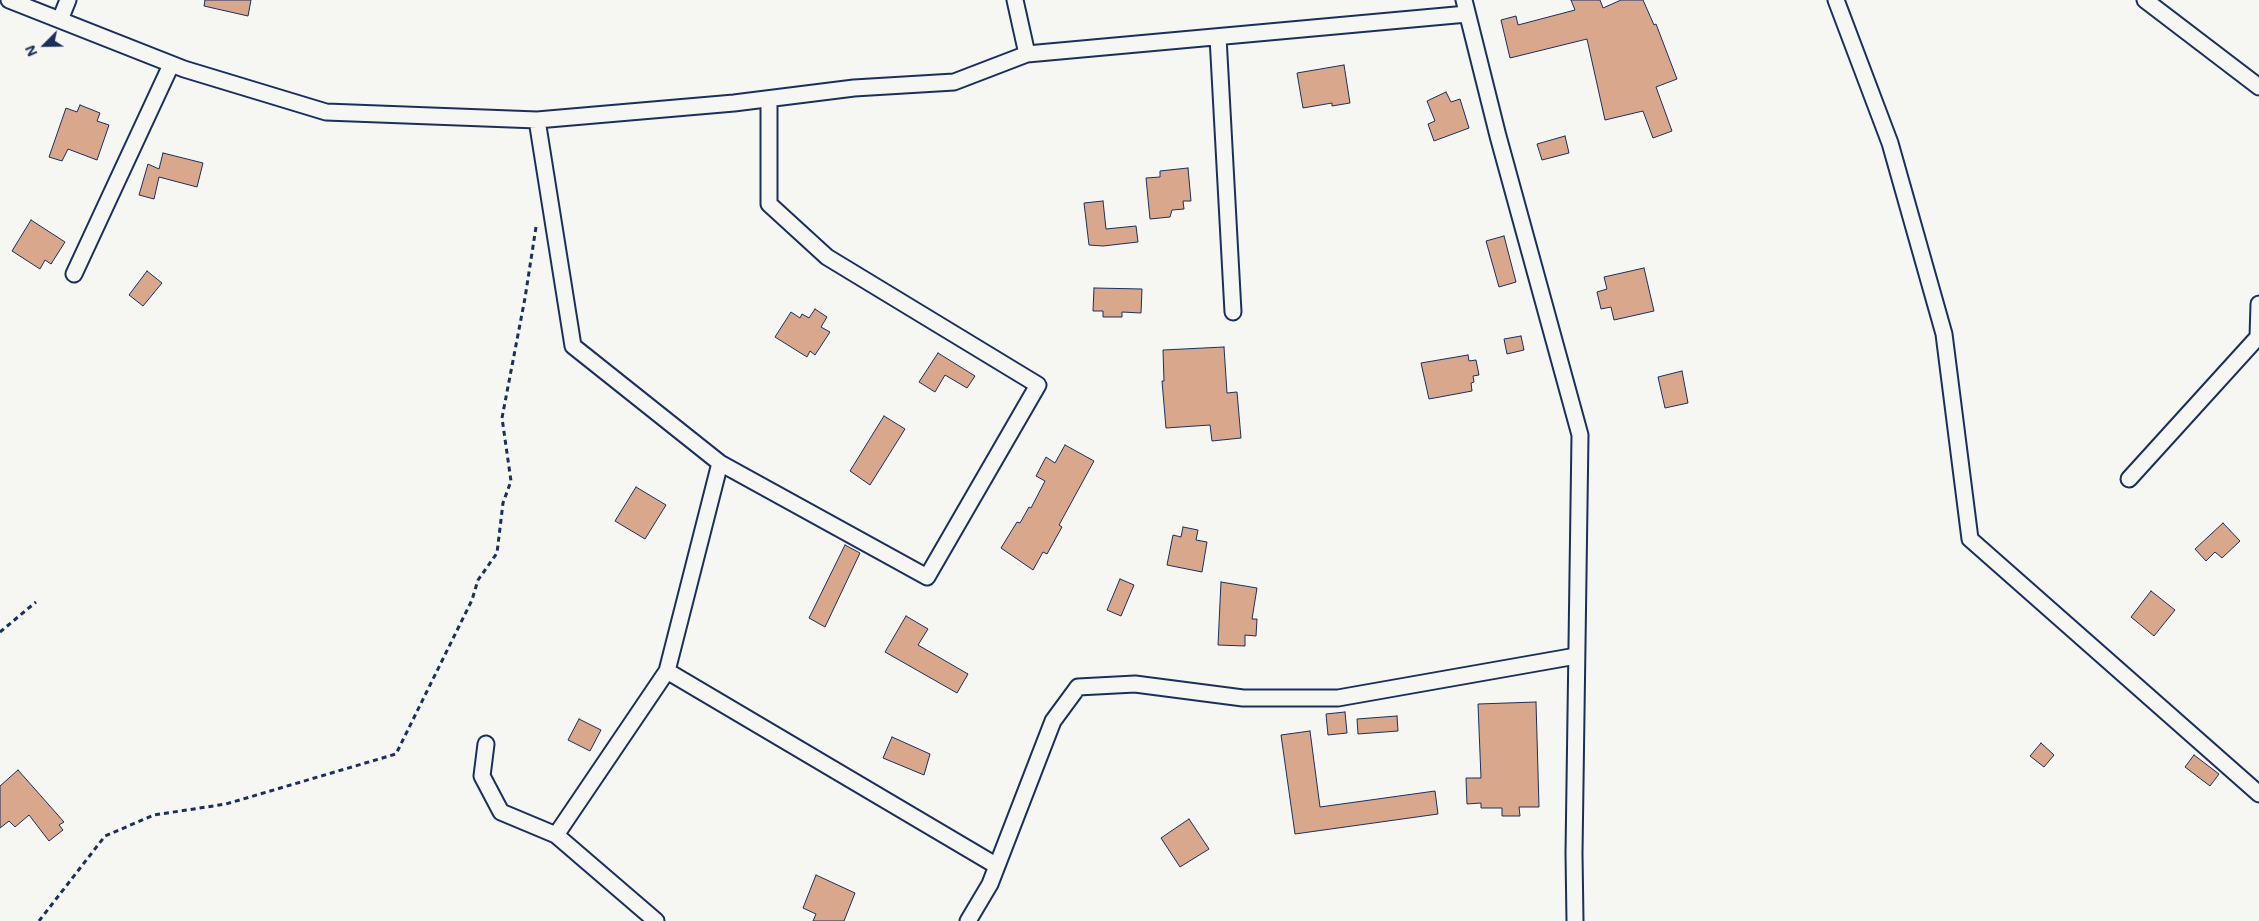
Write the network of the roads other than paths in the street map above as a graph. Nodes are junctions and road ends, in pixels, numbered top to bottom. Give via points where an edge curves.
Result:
1 (9, 0) edge
2 (68, 0) edge
3 (1015, 0) edge
4 (1836, 0) edge
5 (2145, 0) edge
6 (1466, 7) edge
7 (60, 20) junction
8 (1218, 37) junction
9 (1027, 54) junction
10 (171, 64) junction
11 (2259, 87) edge
12 (769, 98) junction
13 (537, 120) junction
14 (74, 274) dead end
15 (2259, 304) edge
16 (1233, 312) dead end
17 (720, 463) junction
18 (2129, 479) dead end
19 (1576, 656) junction
20 (668, 671) junction
21 (486, 744) dead end
22 (2259, 794) edge
23 (556, 835) junction
24 (997, 866) junction
25 (656, 921) edge
26 (968, 921) edge
27 (1575, 921) edge

1 - 7 street
2 - 7 street
3 - 9 street
4 - 22 street via 1890,143 1944,334 1970,539
5 - 11 street
6 - 8 street
6 - 19 street via 1580,435
7 - 10 street
8 - 9 street
8 - 16 street
9 - 12 street via 954,82 854,88
10 - 13 street via 326,112
10 - 14 street
12 - 13 street
12 - 17 street via 769,204 827,257 1038,385 927,577
13 - 17 street via 573,346
15 - 18 street via 2258,337
17 - 20 street
19 - 24 street via 1338,698 1243,698 1134,684 1078,687 1053,721
19 - 27 street
20 - 23 street
20 - 24 street
21 - 23 street via 482,776 502,812
23 - 25 street
24 - 26 street

